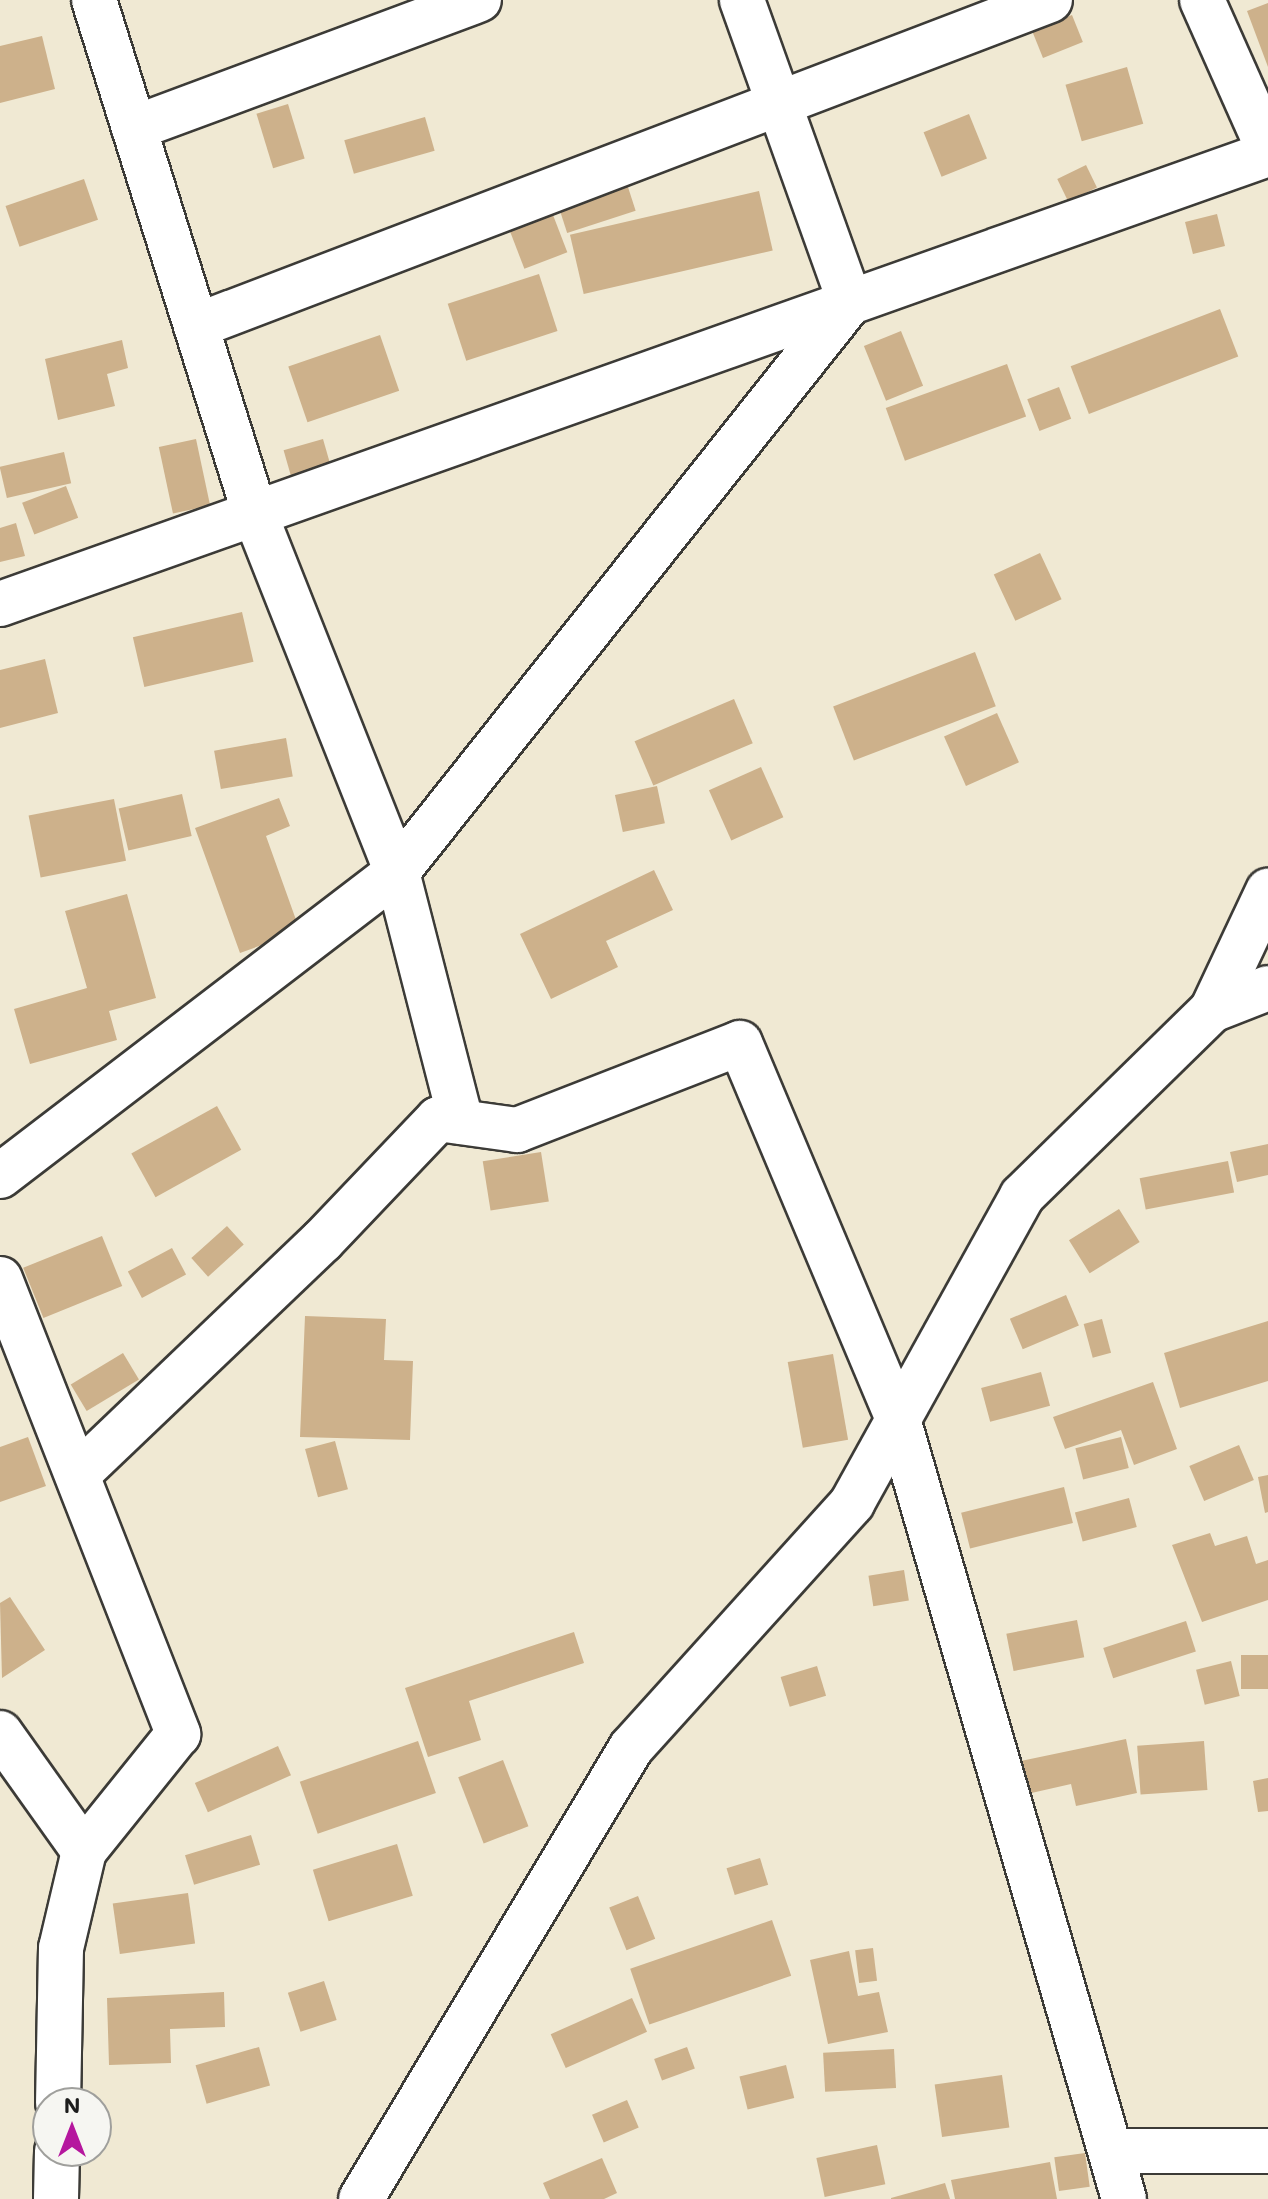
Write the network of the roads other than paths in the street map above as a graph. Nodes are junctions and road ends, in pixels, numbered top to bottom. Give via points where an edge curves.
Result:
1 (94, 0) edge
2 (479, 0) edge
3 (742, 0) edge
4 (1050, 0) edge
5 (1202, 0) edge
6 (779, 104) junction
7 (134, 128) junction
8 (1268, 151) edge
9 (850, 302) junction
10 (196, 326) junction
11 (255, 514) junction
12 (0, 604) edge
13 (397, 872) junction
14 (1268, 891) edge
15 (1268, 988) edge
16 (1212, 1010) junction
17 (461, 1122) junction
18 (0, 1176) edge
19 (0, 1279) edge
20 (898, 1419) junction
21 (78, 1474) junction
22 (0, 1733) edge
23 (84, 1851) junction
24 (58, 2087) edge
25 (1111, 2151) junction
26 (1268, 2151) edge
27 (57, 2167) edge
28 (56, 2199) edge
29 (361, 2199) edge
30 (1124, 2199) edge

1 - 7 street
2 - 7 street
3 - 6 street
4 - 6 street
5 - 8 street
6 - 9 street
6 - 10 street
7 - 10 street
8 - 9 street
9 - 11 street
9 - 13 street
10 - 11 street
11 - 12 street
11 - 13 street
13 - 17 street
13 - 18 street
14 - 16 street
15 - 16 street
16 - 20 street via 1022,1196
17 - 20 street via 517,1130 740,1043
17 - 21 street via 438,1119 322,1241
19 - 21 street
20 - 25 street
20 - 29 street via 852,1503 631,1748
21 - 23 street via 178,1734
22 - 23 street
23 - 24 street via 61,1948
25 - 26 street
25 - 30 street
27 - 28 street

